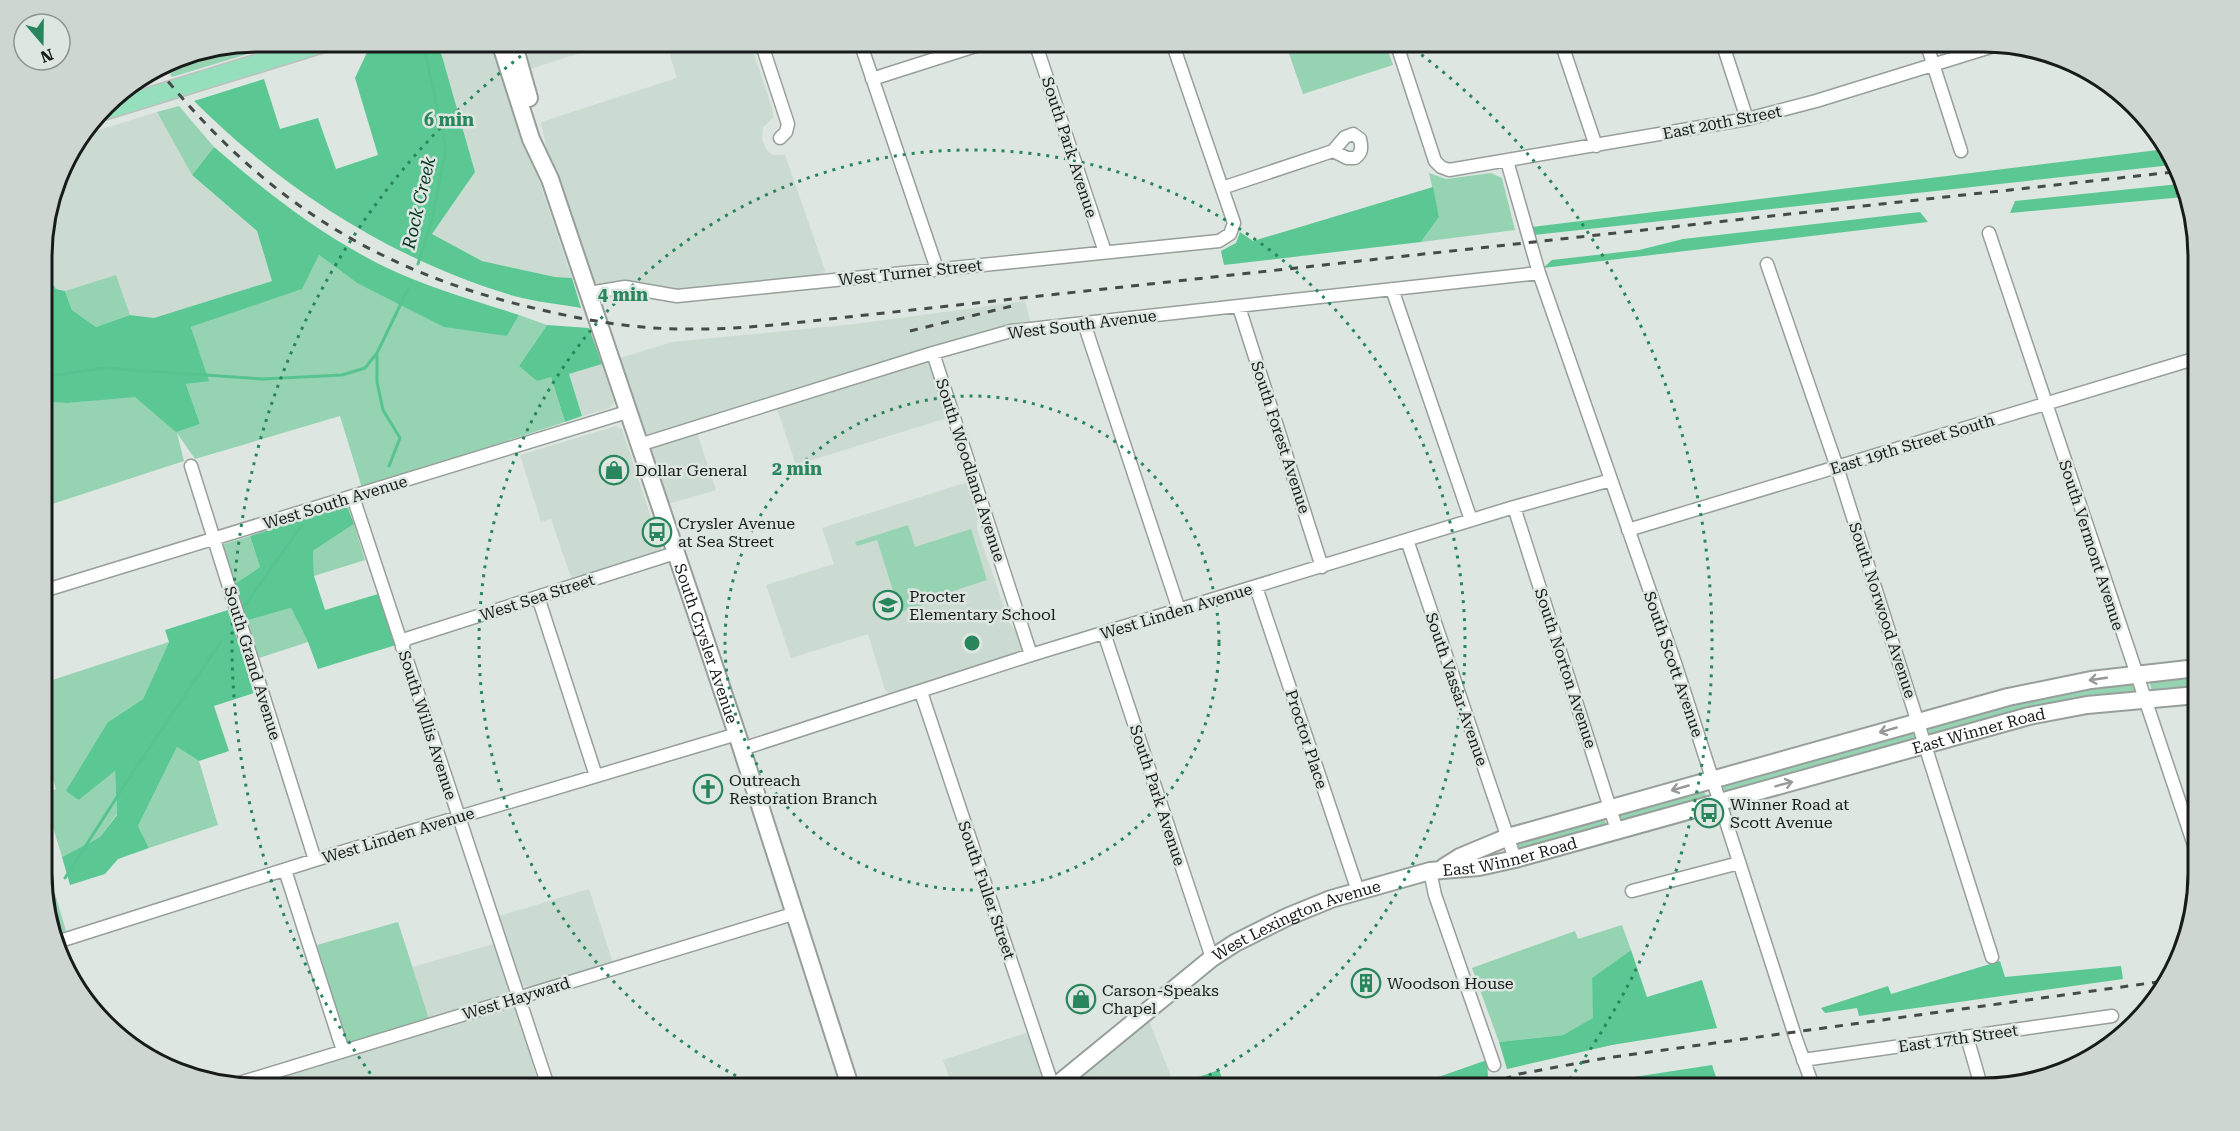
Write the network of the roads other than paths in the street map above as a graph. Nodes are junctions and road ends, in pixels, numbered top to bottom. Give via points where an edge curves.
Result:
1 (1176, 52) edge
2 (1399, 52) edge
3 (1564, 52) edge
4 (1725, 52) edge
5 (1929, 52) edge
6 (1973, 52) edge
7 (291, 53) edge
8 (503, 53) edge
9 (516, 53) edge
10 (765, 53) edge
11 (863, 53) edge
12 (955, 53) edge
13 (1038, 53) edge
14 (1933, 64) junction
15 (872, 79) junction
16 (119, 106) edge
17 (1747, 119) junction
18 (780, 138) dead end
19 (1596, 146) junction
20 (1333, 151) dead end
21 (1961, 151) dead end
22 (1507, 161) junction
23 (545, 166) junction
24 (1222, 188) junction
25 (1989, 232) dead end
26 (1104, 252) junction
27 (1767, 264) dead end
28 (937, 269) junction
29 (1539, 273) junction
30 (1392, 289) junction
31 (589, 293) junction
32 (1239, 307) junction
33 (1084, 323) junction
34 (933, 353) junction
35 (2188, 361) edge
36 (2045, 404) junction
37 (627, 412) junction
38 (639, 445) junction
39 (191, 466) dead end
40 (1836, 467) junction
41 (1611, 480) junction
42 (353, 497) junction
43 (1514, 507) junction
44 (1471, 520) junction
45 (1628, 530) junction
46 (214, 537) junction
47 (1407, 540) junction
48 (675, 553) junction
49 (1322, 567) junction
50 (1256, 587) junction
51 (52, 588) edge
52 (538, 597) junction
53 (1179, 610) junction
54 (1104, 633) junction
55 (402, 646) junction
56 (1031, 655) junction
57 (2188, 669) edge
58 (2135, 674) junction
59 (921, 692) junction
60 (2188, 696) edge
61 (2146, 700) junction
62 (1919, 722) junction
63 (740, 741) junction
64 (1923, 745) junction
65 (596, 776) junction
66 (1712, 779) junction
67 (1720, 802) junction
68 (1610, 808) junction
69 (459, 816) junction
70 (2188, 827) edge
71 (1617, 830) junction
72 (1508, 837) junction
73 (315, 860) junction
74 (1515, 860) junction
75 (1739, 863) junction
76 (285, 870) junction
77 (1436, 870) junction
78 (1358, 891) junction
79 (1632, 891) dead end
80 (796, 913) junction
81 (64, 940) edge
82 (1992, 957) dead end
83 (1212, 958) junction
84 (520, 997) junction
85 (2112, 1016) dead end
86 (1967, 1037) junction
87 (343, 1052) junction
88 (1803, 1060) junction
89 (1494, 1065) dead end
90 (256, 1078) edge
91 (546, 1078) edge
92 (848, 1078) edge
93 (1049, 1078) edge
94 (1064, 1078) edge
95 (1810, 1078) edge
96 (1979, 1078) edge

1 - 24 street
2 - 22 street, East 20th Street via 1435,161 1449,170
3 - 19 street
4 - 17 street
5 - 14 street
6 - 14 street, East 20th Street
7 - 16 main road
8 - 23 street, South Crysler Avenue via 531,139
9 - 23 street, South Crysler Avenue
10 - 18 street via 788,124
11 - 15 street
12 - 15 street
13 - 26 street, South Park Avenue
14 - 17 street, East 20th Street
14 - 21 street
15 - 28 street
17 - 19 street, East 20th Street
19 - 22 street, East 20th Street
20 - 24 street
22 - 29 street, South Scott Avenue
23 - 31 street, South Crysler Avenue
24 - 26 street, West Turner Street via 1234,223 1230,234 1219,241
25 - 36 street, South Vermont Avenue
26 - 28 street, West Turner Street
27 - 40 street, South Norwood Avenue
28 - 31 street, West Turner Street via 677,296 625,287
29 - 30 street, West South Avenue
29 - 41 street, South Scott Avenue
30 - 32 street, West South Avenue
30 - 44 street
31 - 37 street, South Crysler Avenue
32 - 33 street, West South Avenue
32 - 49 street, South Forest Avenue
33 - 34 street, West South Avenue via 1011,331
33 - 53 street
34 - 38 street, West South Avenue
34 - 56 street, South Woodland Avenue
35 - 36 street, East 19th Street South
36 - 40 street, East 19th Street South
36 - 58 street, South Vermont Avenue
37 - 38 street, South Crysler Avenue
37 - 42 street, West South Avenue
38 - 48 street, South Crysler Avenue
39 - 46 street, South Grand Avenue
40 - 45 street, East 19th Street South
40 - 62 street, South Norwood Avenue
41 - 43 street, West Linden Avenue
41 - 45 street, South Scott Avenue
42 - 46 street, West South Avenue
42 - 55 street, South Willis Avenue
43 - 44 street, West Linden Avenue
43 - 68 street, South Norton Avenue
44 - 47 street, West Linden Avenue
45 - 66 street, South Scott Avenue
46 - 51 street, West South Avenue
46 - 73 street, South Grand Avenue
47 - 49 street, West Linden Avenue
47 - 72 street, South Vassar Avenue
48 - 52 street, West Sea Street
48 - 63 street, South Crysler Avenue
49 - 50 street, West Linden Avenue
50 - 53 street, West Linden Avenue
50 - 78 street, Proctor Place
52 - 55 street, West Sea Street via 406,639
52 - 65 street
53 - 54 street, West Linden Avenue
54 - 56 street, West Linden Avenue
54 - 83 street, South Park Avenue
55 - 69 street, South Willis Avenue
56 - 59 street, West Linden Avenue
57 - 58 street, East Winner Road
58 - 61 street, South Vermont Avenue
58 -> 62 street, East Winner Road via 2041,689
59 - 63 street, West Linden Avenue
59 - 93 street, South Fuller Street
60 - 61 street, East Winner Road
61 - 64 street, East Winner Road via 2046,712
61 - 70 street, South Vermont Avenue
62 - 64 street, South Norwood Avenue
62 -> 66 street, East Winner Road
63 - 65 street, West Linden Avenue
63 - 80 street, South Crysler Avenue
67 -> 64 street, East Winner Road
64 - 82 street, South Norwood Avenue
65 - 69 street, West Linden Avenue
66 - 67 street, South Scott Avenue
66 -> 68 street, East Winner Road
67 - 71 street, East Winner Road
67 - 75 street, South Scott Avenue
68 - 71 street, South Norton Avenue
68 - 72 street, East Winner Road
69 - 73 street, West Linden Avenue
69 - 84 street, South Willis Avenue
71 - 74 street, East Winner Road
72 - 74 street, South Vassar Avenue
72 - 77 street, East Winner Road
73 - 76 street, West Linden Avenue
74 - 77 street, East Winner Road
75 - 79 street
75 - 88 street, South Scott Avenue
76 - 81 street, West Linden Avenue
76 - 87 street
77 - 78 street, West Lexington Avenue
77 - 89 street via 1435,895
78 - 83 street, West Lexington Avenue via 1287,917
80 - 84 street, West Hayward
80 - 92 street, South Crysler Avenue
83 - 94 street, West Lexington Avenue
84 - 87 street, West Hayward
84 - 91 street, South Willis Avenue
85 - 86 street, East 17th Street
86 - 88 street, East 17th Street
86 - 96 street
87 - 90 street, West Hayward
88 - 95 street, South Scott Avenue

